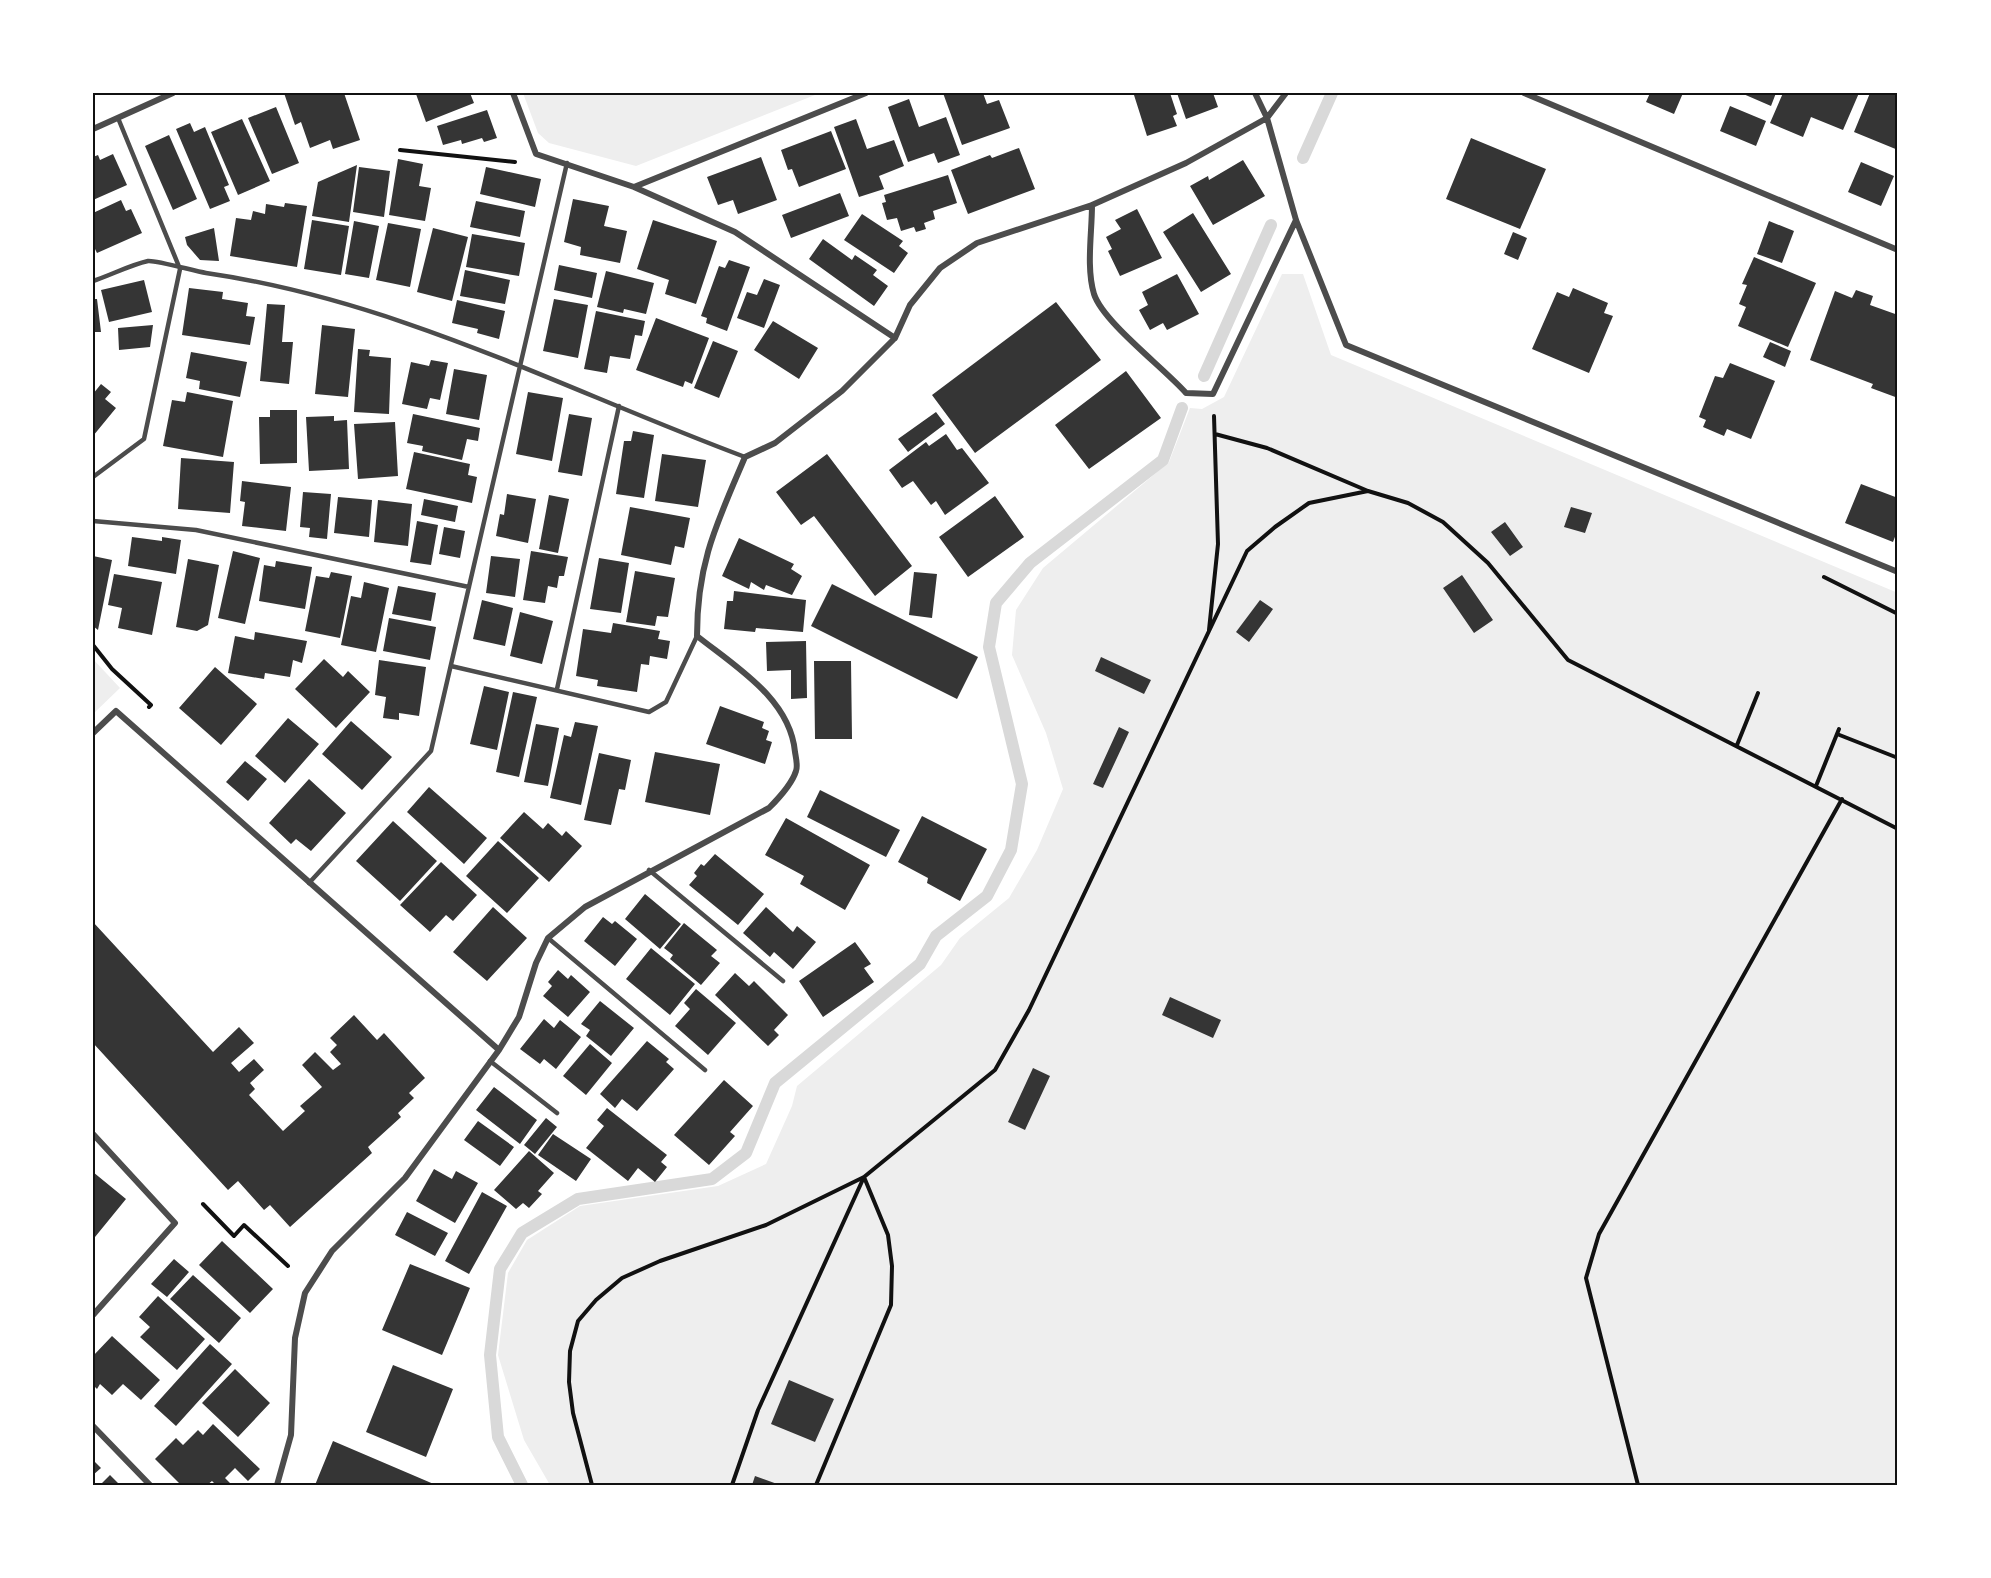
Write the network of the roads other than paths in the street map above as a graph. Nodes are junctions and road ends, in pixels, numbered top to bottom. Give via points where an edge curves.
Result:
1 (173, 93) edge
2 (513, 93) edge
3 (866, 93) edge
4 (1255, 93) edge
5 (1286, 93) edge
6 (1524, 93) edge
7 (118, 118) junction
8 (1267, 118) junction
9 (93, 129) edge
10 (567, 163) junction
11 (634, 188) junction
12 (1092, 206) junction
13 (1296, 220) junction
14 (1898, 250) edge
15 (180, 269) junction
16 (93, 281) edge
17 (895, 338) junction
18 (520, 364) junction
19 (619, 406) junction
20 (745, 457) junction
21 (93, 477) edge
22 (93, 521) edge
23 (1898, 572) edge
24 (469, 587) junction
25 (697, 636) junction
26 (451, 666) junction
27 (557, 689) junction
28 (93, 733) edge
29 (649, 870) junction
30 (309, 883) junction
31 (548, 938) junction
32 (783, 981) dead end
33 (499, 1050) junction
34 (490, 1061) junction
35 (705, 1070) dead end
36 (557, 1113) dead end
37 (93, 1134) edge
38 (93, 1315) edge
39 (93, 1426) edge
40 (150, 1485) edge
41 (277, 1485) edge

1 - 7 street
2 - 10 street via 536,154
3 - 11 street
4 - 8 street
5 - 8 street
6 - 14 street
7 - 9 street
7 - 15 lane
8 - 12 street
8 - 13 street
10 - 11 street
10 - 18 lane
11 - 17 street via 735,232
12 - 13 street via 1095,296 1128,336 1186,393 1213,394
12 - 17 street via 968,249 940,268 910,305
13 - 23 street via 1346,345
15 - 16 lane via 151,260
15 - 18 lane via 260,280 334,300 405,320
15 - 21 lane via 144,439
17 - 20 street via 842,391 776,443
18 - 19 lane
18 - 24 lane
19 - 20 lane
19 - 27 lane
20 - 25 street via 707,546 697,597
22 - 24 lane via 196,530
24 - 26 lane
25 - 27 lane via 666,702 649,712
25 - 29 street via 758,684 780,709 793,734 797,770 769,808
26 - 27 lane
26 - 30 lane via 431,751
28 - 30 street via 116,711
29 - 31 street via 585,907
29 - 32 lane
30 - 33 street
31 - 33 street via 519,1017
31 - 35 lane
33 - 34 street
34 - 36 lane
34 - 41 street via 405,1178 332,1251 305,1293 295,1338 291,1435
37 - 38 street via 175,1223
39 - 40 street

